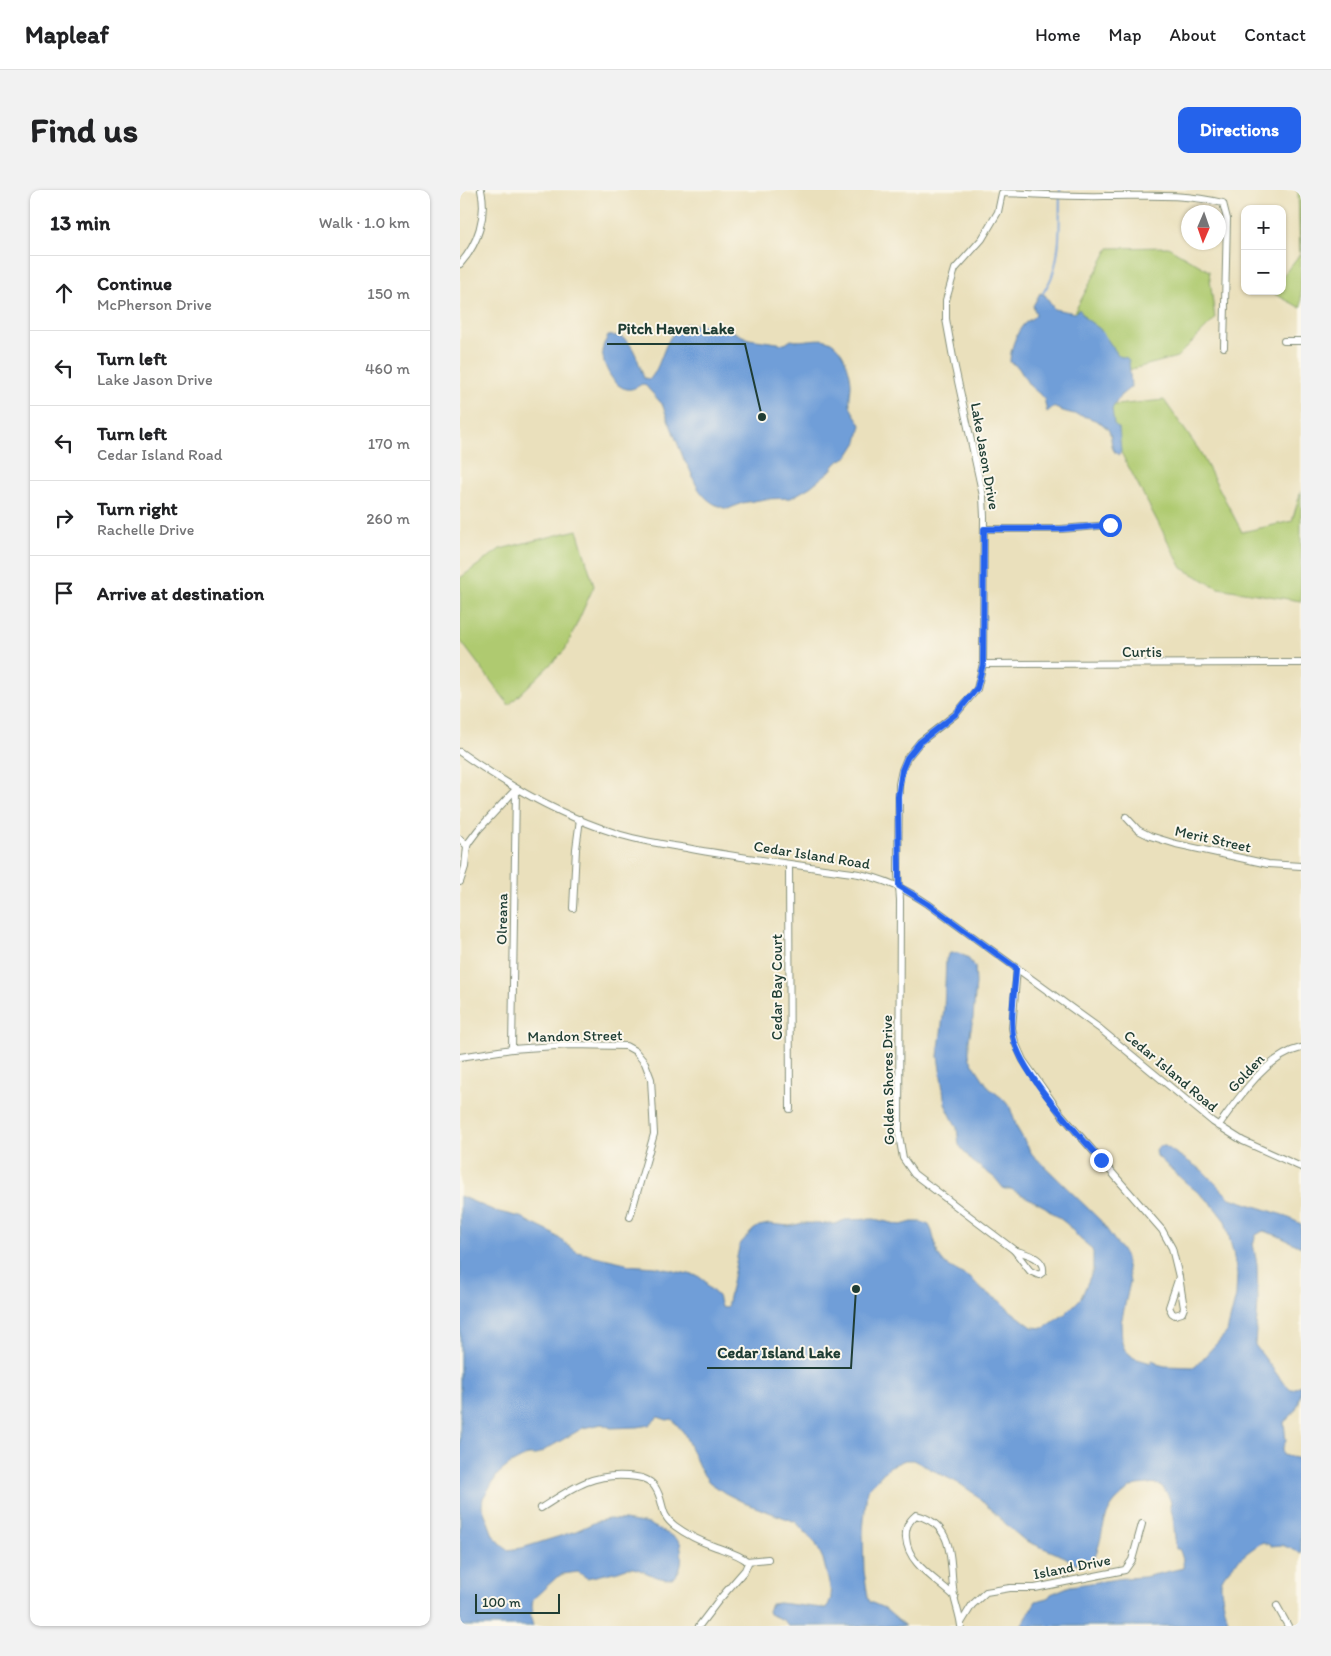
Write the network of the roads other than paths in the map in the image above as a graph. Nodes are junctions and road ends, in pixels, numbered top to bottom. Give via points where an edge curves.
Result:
1 (481, 190) edge
2 (460, 264) edge
3 (1284, 341) dead end
4 (1301, 341) edge
5 (1224, 347) dead end
6 (1110, 525) dead end
7 (984, 529) junction
8 (1301, 663) edge
9 (983, 664) junction
10 (460, 752) edge
11 (516, 789) junction
12 (1126, 817) dead end
13 (580, 819) junction
14 (460, 839) edge
15 (467, 846) junction
16 (789, 864) junction
17 (1301, 866) edge
18 (460, 882) edge
19 (899, 886) junction
20 (573, 908) dead end
21 (1016, 968) junction
22 (1301, 1048) edge
23 (512, 1049) junction
24 (460, 1057) edge
25 (790, 1109) dead end
26 (1218, 1126) junction
27 (1301, 1167) edge
28 (630, 1217) dead end
29 (1014, 1250) junction
30 (1179, 1277) junction
31 (541, 1508) dead end
32 (1142, 1524) dead end
33 (768, 1558) dead end
34 (747, 1561) junction
35 (954, 1597) junction
36 (1277, 1606) dead end
37 (961, 1625) edge
38 (699, 1626) edge
39 (1288, 1626) edge

1 - 2 street via 483,211 479,233
3 - 4 street
5 - 7 street, Lake Jason Drive via 1227,219 1223,203 1203,198 1148,194 1002,193 998,212 982,239 955,269 946,300 946,319 983,496
6 - 7 street
7 - 9 street, Lake Jason Drive
8 - 9 street, Curtis
9 - 19 street, Lake Jason Drive via 977,688 956,714 920,742 902,770 898,797
10 - 11 street, Cedar Island Road
11 - 13 street, Cedar Island Road
11 - 15 street via 474,834
11 - 23 street, Olreana
12 - 17 street, Merit Street via 1138,830 1176,844 1268,864
13 - 16 street, Cedar Island Road via 635,839
13 - 20 street
14 - 15 street
15 - 18 street
16 - 19 street, Cedar Island Road via 872,877
16 - 25 street, Cedar Bay Court
19 - 21 street, Cedar Island Road
19 - 29 street, Golden Shores Drive via 899,1135 902,1154 920,1180
21 - 26 street, Cedar Island Road via 1107,1034
21 - 30 street via 1012,1028 1023,1060 1061,1114 1162,1230 1172,1248
22 - 26 street, Golden via 1280,1056 1262,1072
23 - 24 street, Mandon Street
23 - 28 street, Mandon Street via 626,1046 645,1062 651,1078 654,1134
26 - 27 street, Cedar Island Road
29 - 29 street, Golden Shores Drive via 1031,1272 1043,1272 1039,1260
30 - 30 street via 1169,1307 1176,1315 1184,1308
31 - 34 street via 574,1486 600,1477 646,1478 660,1496 666,1519 707,1544
32 - 37 street, Island Drive via 1132,1560 1125,1570 1035,1588 986,1592 972,1605
33 - 34 street
34 - 38 street via 745,1570
35 - 35 street via 950,1547 942,1529 929,1518 916,1516 909,1520 905,1531 911,1557
35 - 37 street
36 - 39 street

